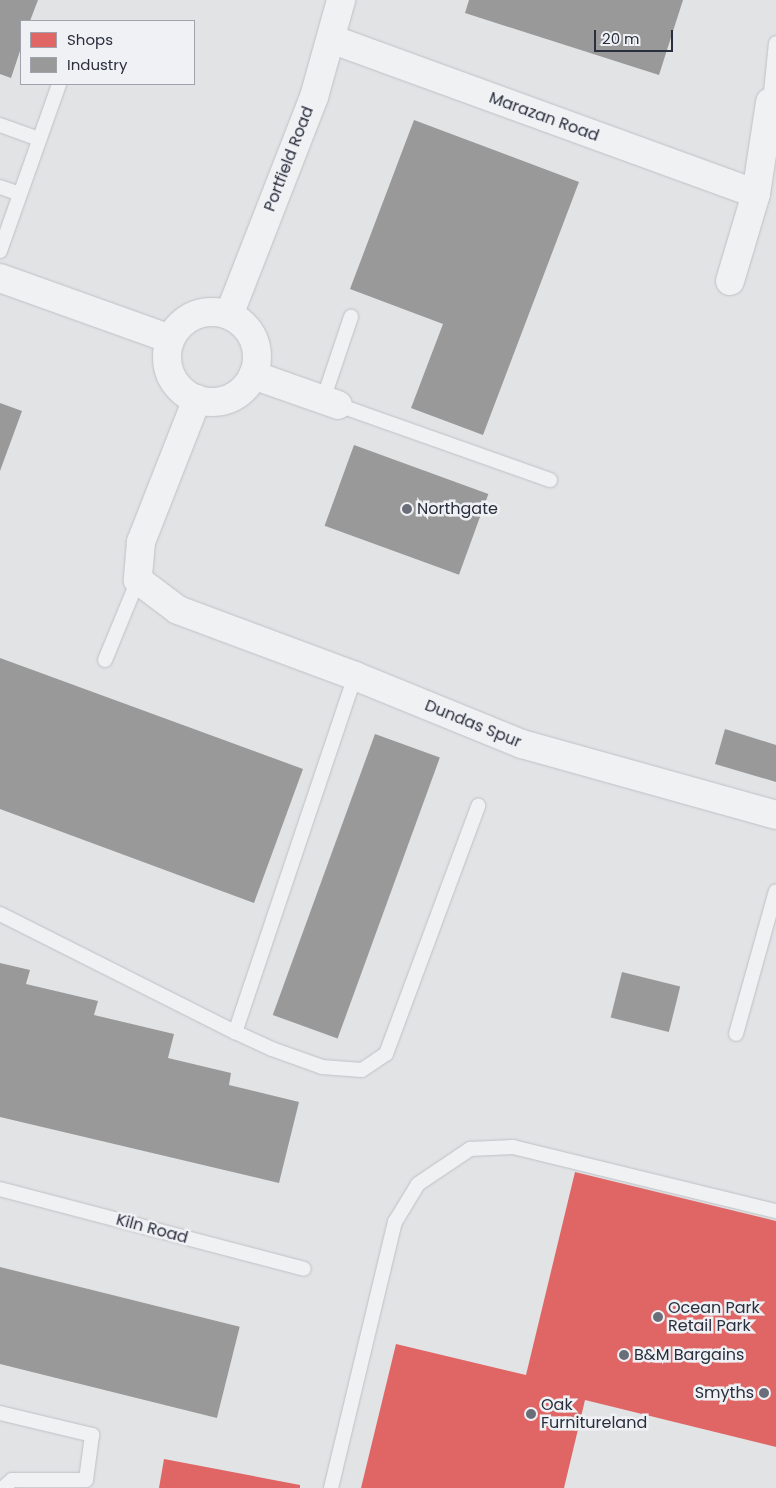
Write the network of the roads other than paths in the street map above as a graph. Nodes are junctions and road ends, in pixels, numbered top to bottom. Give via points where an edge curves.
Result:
1 (341, 0) edge
2 (332, 39) junction
3 (776, 43) edge
4 (59, 85) edge
5 (770, 102) joint
6 (0, 125) edge
7 (39, 139) junction
8 (0, 187) edge
9 (20, 194) junction
10 (756, 194) junction
11 (0, 251) edge
12 (0, 278) edge
13 (730, 281) dead end
14 (229, 315) junction
15 (351, 317) dead end
16 (170, 340) junction
17 (253, 375) junction
18 (197, 399) junction
19 (331, 403) junction
20 (550, 480) dead end
21 (138, 580) junction
22 (106, 660) dead end
23 (355, 676) junction
24 (478, 806) dead end
25 (776, 815) edge
26 (776, 890) edge
27 (0, 914) edge
28 (235, 1032) junction
29 (736, 1034) dead end
30 (0, 1189) edge
31 (776, 1210) edge
32 (304, 1269) dead end
33 (0, 1413) edge
34 (3, 1488) edge
35 (331, 1488) edge

1 - 2 street, Portfield Road
2 - 10 street, Marazan Road
2 - 14 street, Portfield Road via 314,96
3 - 5 lane
4 - 7 lane
5 - 10 street
6 - 7 lane
7 - 9 lane
8 - 9 lane
9 - 11 lane
10 - 13 street
12 - 16 street
14 - 16 street via 206,312 191,317 179,326
14 - 17 street via 252,335 257,350
15 - 19 lane
16 - 18 street via 168,365 173,379
17 - 18 street via 232,397 216,401
17 - 19 street
18 - 21 street via 141,542
19 - 20 lane
21 - 22 lane
21 - 23 street, Dundas Spur via 178,610
23 - 25 street, Dundas Spur via 522,744
23 - 28 lane
24 - 28 lane via 386,1054 362,1070 322,1067 272,1050
26 - 29 lane
27 - 28 lane
30 - 32 lane, Kiln Road
31 - 35 lane via 513,1147 470,1149 418,1184 396,1222
33 - 34 lane via 92,1435 86,1480 12,1480

